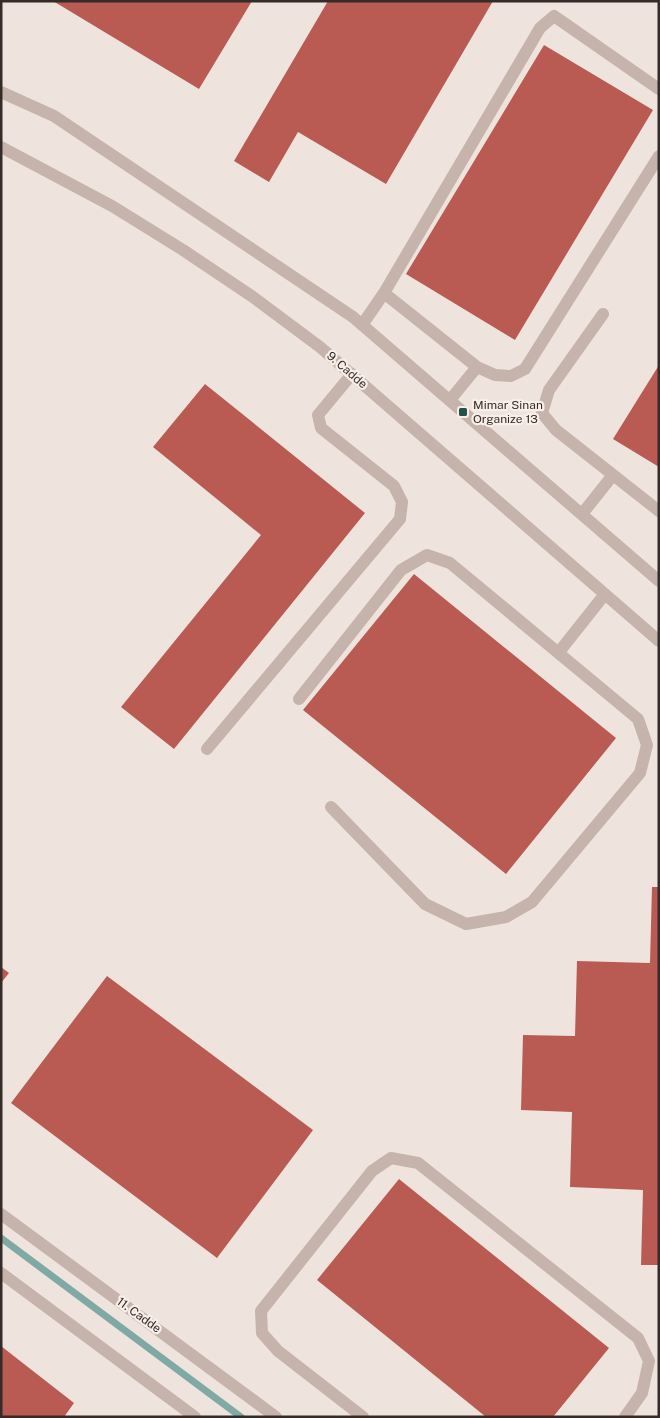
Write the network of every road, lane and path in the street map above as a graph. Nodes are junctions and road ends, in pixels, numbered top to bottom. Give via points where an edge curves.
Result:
1 (659, 89) edge
2 (1, 92) edge
3 (1, 146) edge
4 (659, 156) edge
5 (384, 293) junction
6 (603, 314) dead end
7 (362, 324) junction
8 (477, 367) junction
9 (352, 374) junction
10 (450, 400) junction
11 (613, 475) junction
12 (659, 511) edge
13 (582, 514) junction
14 (659, 580) edge
15 (605, 594) junction
16 (659, 641) edge
17 (559, 652) junction
18 (299, 698) dead end
19 (207, 749) dead end
20 (331, 807) dead end
21 (1, 1214) edge
22 (1, 1273) edge
23 (194, 1417) edge
24 (276, 1417) edge
25 (363, 1417) edge
26 (624, 1417) edge

1 - 5 lane via 554,16 540,28
2 - 7 lane via 54,116
3 - 9 lane, 9. Cadde via 112,206 183,250 283,319
4 - 8 lane via 525,369 511,376 495,375
5 - 7 lane
5 - 8 lane
6 - 11 lane via 549,390 542,412 556,430
7 - 10 lane
8 - 10 lane
9 - 15 lane, 9. Cadde
9 - 19 lane via 318,415 321,428 394,486 402,502 400,519
10 - 13 lane
11 - 12 lane
11 - 13 lane
13 - 14 lane
15 - 16 lane, 9. Cadde
15 - 17 lane
17 - 18 lane via 450,563 426,555 401,570
17 - 20 lane via 638,719 646,745 640,773 532,902 506,917 466,924 425,904
21 - 24 lane, 11. Cadde
22 - 23 lane
25 - 26 lane via 278,1351 262,1333 261,1311 372,1171 391,1158 418,1163 638,1338 649,1361 642,1393

